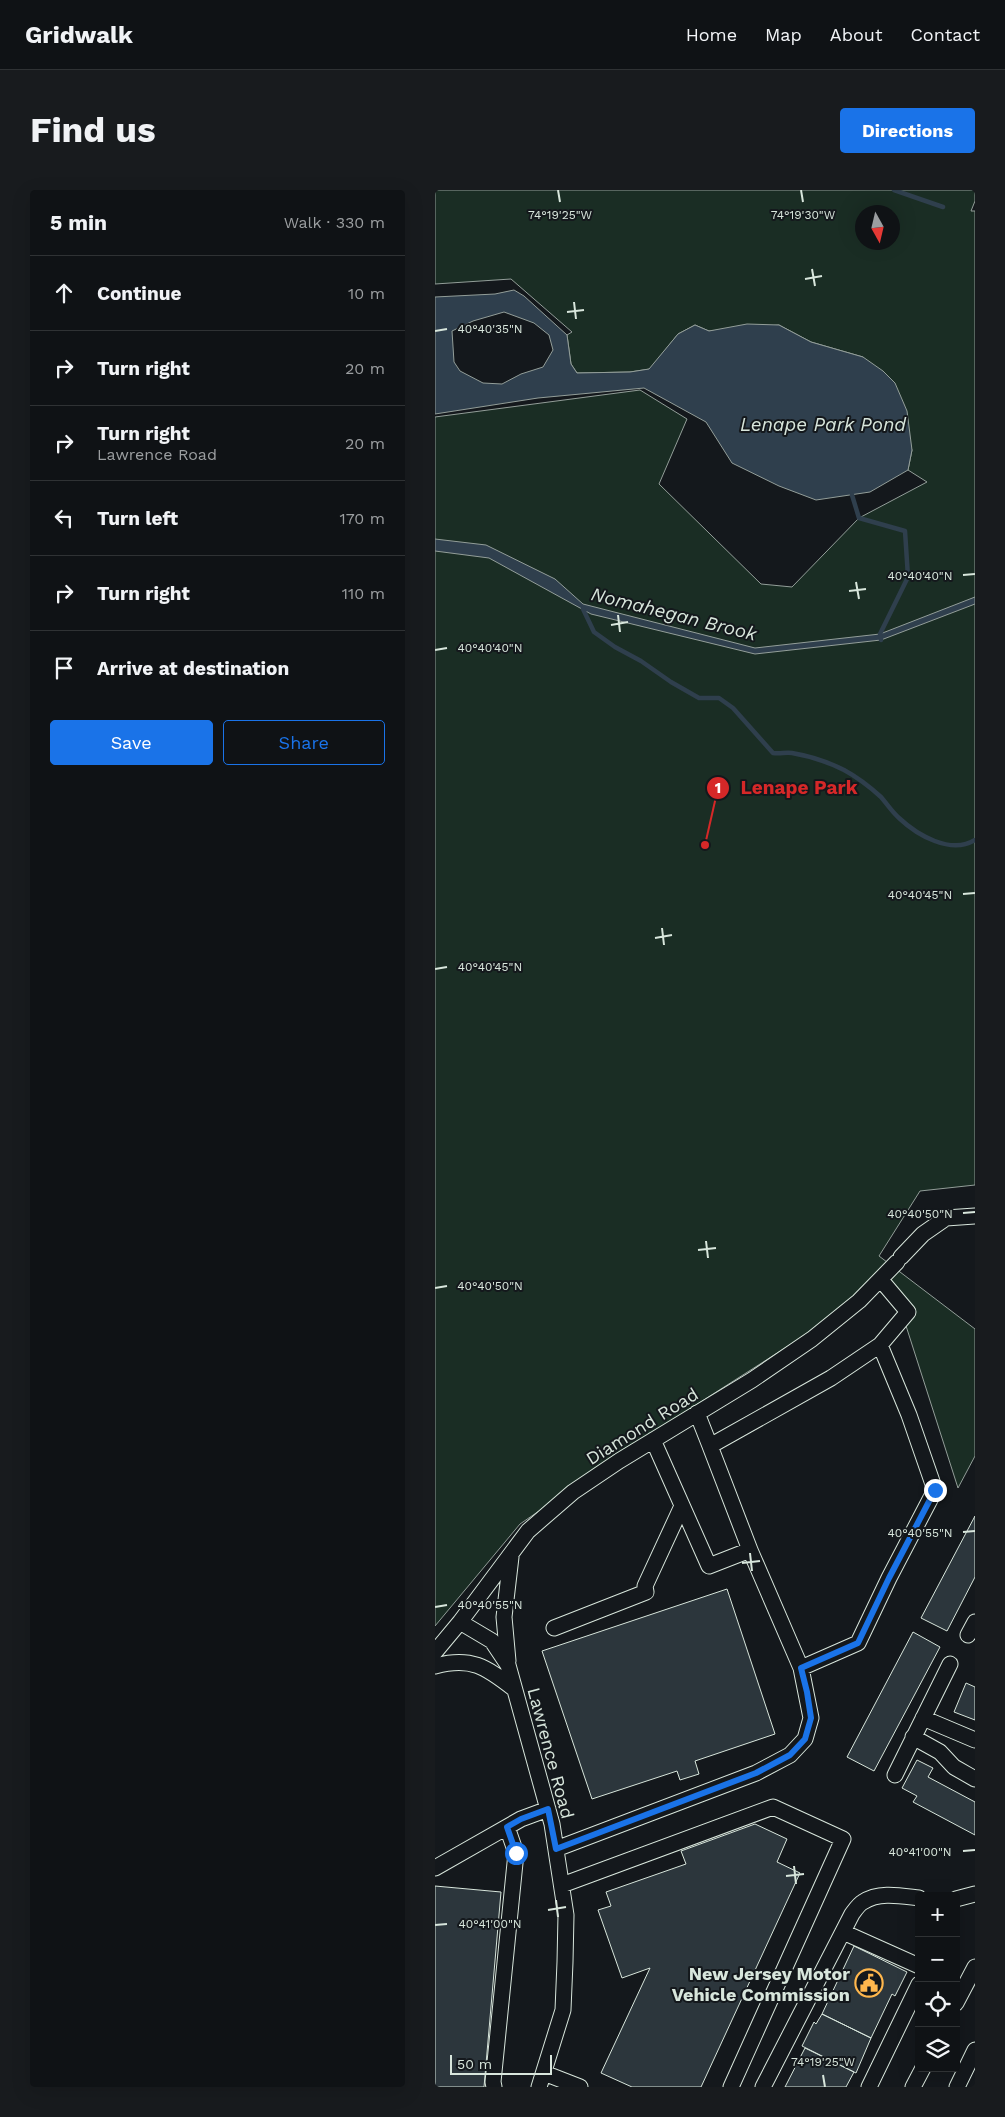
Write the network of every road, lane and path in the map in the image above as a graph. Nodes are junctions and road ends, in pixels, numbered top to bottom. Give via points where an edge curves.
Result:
1 (975, 1216) edge
2 (881, 1280) junction
3 (880, 1345) junction
4 (697, 1413) junction
5 (653, 1440) junction
6 (710, 1446) junction
7 (682, 1506) junction
8 (750, 1550) junction
9 (511, 1553) junction
10 (460, 1622) junction
11 (554, 1628) dead end
12 (435, 1652) edge
13 (508, 1664) junction
14 (950, 1664) dead end
15 (435, 1666) edge
16 (801, 1668) junction
17 (513, 1688) junction
18 (923, 1718) junction
19 (913, 1737) junction
20 (975, 1740) edge
21 (895, 1775) dead end
22 (975, 1779) edge
23 (548, 1809) junction
24 (507, 1827) junction
25 (556, 1849) junction
26 (435, 1868) edge
27 (561, 1885) junction
28 (975, 1894) edge
29 (915, 1898) edge
30 (960, 1898) edge
31 (843, 1932) junction
32 (915, 1964) edge
33 (975, 1966) edge
34 (915, 1992) edge
35 (960, 1995) edge
36 (975, 2050) edge
37 (921, 2072) edge
38 (541, 2080) edge
39 (495, 2087) edge
40 (580, 2087) edge
41 (731, 2087) edge
42 (763, 2087) edge
43 (869, 2087) edge
44 (913, 2087) edge
45 (957, 2087) edge

1 - 2 street, Diamond Road via 946,1218 923,1234
2 - 3 street via 908,1312
2 - 4 street, Diamond Road via 812,1339
3 - 6 street via 831,1378
3 - 16 street via 935,1490 858,1643
4 - 5 street, Diamond Road
4 - 6 street
5 - 7 street
5 - 9 street, Diamond Road via 573,1492 528,1531
6 - 8 street
7 - 8 street via 709,1566
7 - 11 street via 645,1586 646,1592
8 - 16 street
9 - 10 street, Diamond Road
9 - 13 street, Lawrence Road via 504,1617
10 - 12 street, Diamond Road
10 - 13 street, Lawrence Road via 492,1641
13 - 17 street, Lawrence Road
14 - 18 street
15 - 17 street via 465,1662 480,1665
16 - 25 street via 811,1718 805,1739 790,1755 756,1773
17 - 23 street, Lawrence Road
18 - 19 street
18 - 20 street
19 - 21 street
19 - 22 street via 940,1752 954,1767
23 - 24 street
23 - 25 street, Lawrence Road
24 - 26 street
24 - 39 street via 516,1853
25 - 27 street, Lawrence Road
27 - 38 street, Lawrence Road via 566,1915 563,2010
27 - 41 street via 773,1807 843,1839
28 - 30 street
29 - 31 street via 879,1896 863,1902
31 - 32 street
31 - 42 street
33 - 35 street
34 - 43 street
36 - 45 street
37 - 44 street
38 - 40 street

